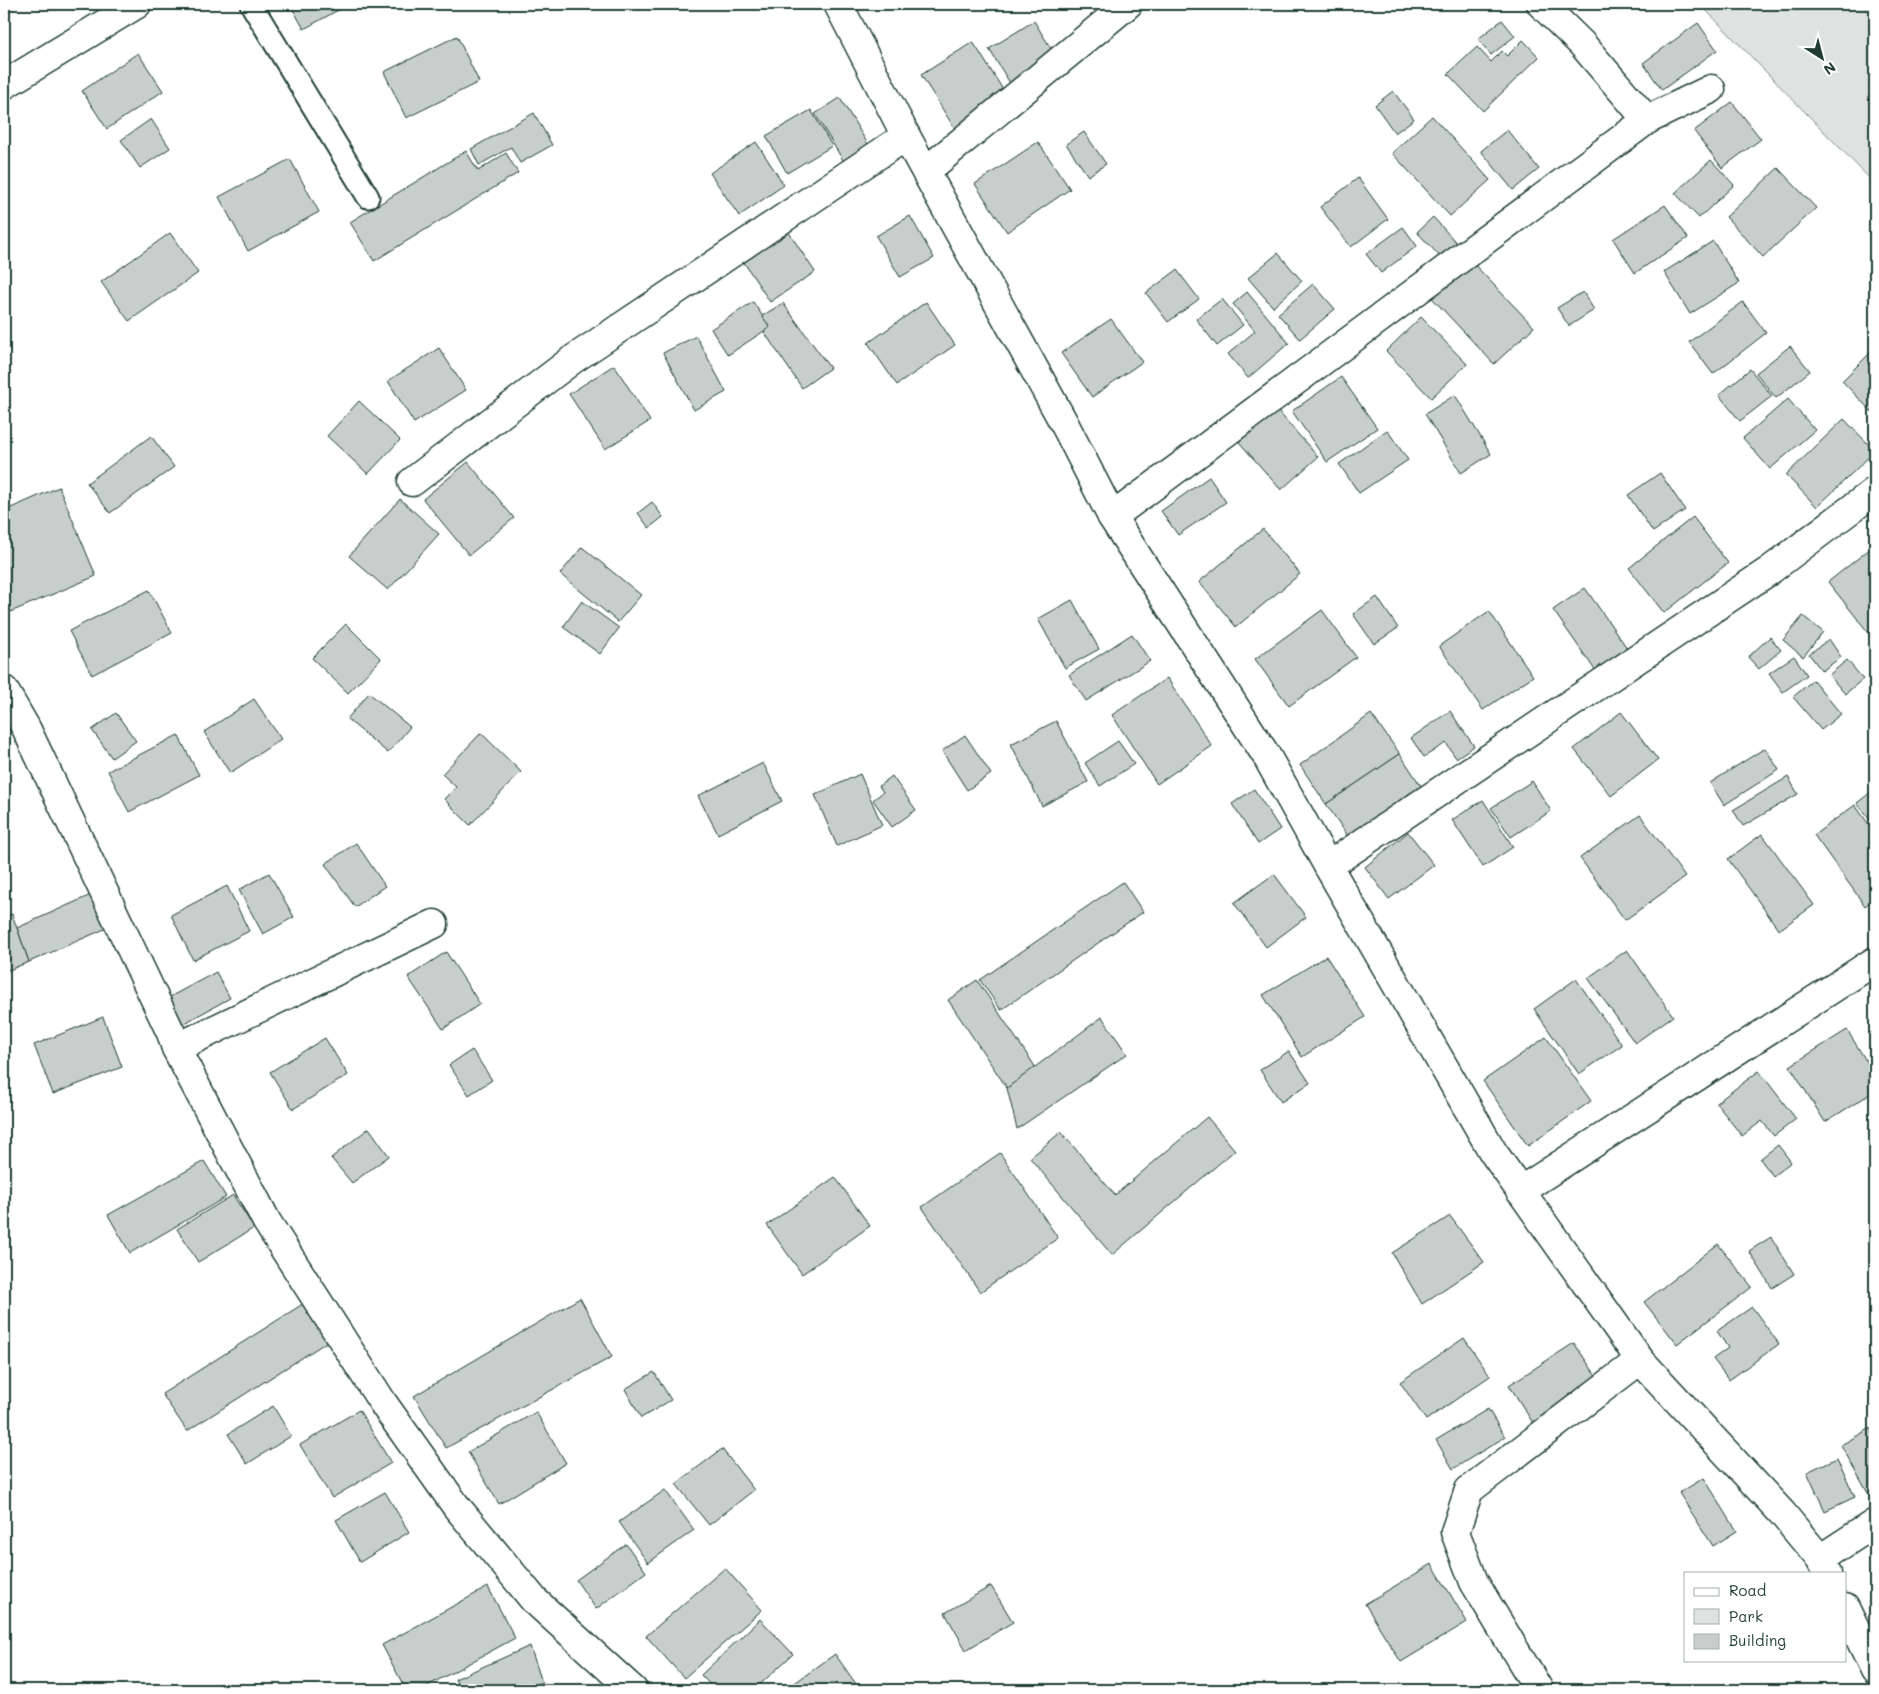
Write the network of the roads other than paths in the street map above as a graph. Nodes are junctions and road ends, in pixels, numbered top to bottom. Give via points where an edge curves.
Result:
1 (137, 4) edge
2 (251, 4) edge
3 (838, 4) edge
4 (1128, 4) edge
5 (1541, 4) edge
6 (4, 85) edge
7 (1711, 89) dead end
8 (1647, 120) junction
9 (906, 136) junction
10 (926, 171) junction
11 (368, 197) dead end
12 (412, 482) dead end
13 (1875, 491) edge
14 (1112, 517) junction
15 (4, 690) edge
16 (1328, 866) junction
17 (434, 924) dead end
18 (1875, 961) edge
19 (176, 1048) junction
20 (1520, 1190) junction
21 (1640, 1360) junction
22 (1875, 1523) edge
23 (1824, 1566) edge
24 (1846, 1610) edge
25 (1875, 1670) edge
26 (633, 1690) edge
27 (1539, 1690) edge

1 - 6 street
2 - 11 lane
3 - 9 street
4 - 10 street
5 - 8 street via 1582,44
7 - 8 street
8 - 14 street
9 - 10 street
9 - 12 street via 572,360
10 - 14 street
13 - 16 street via 1769,570
14 - 16 street via 1266,755
15 - 19 street via 26,728
16 - 20 street via 1493,1152
17 - 19 street
18 - 20 street
19 - 26 street via 267,1222 383,1403 456,1506 534,1600
20 - 21 street
21 - 23 street via 1782,1513
21 - 27 street via 1470,1490 1455,1532 1474,1582
22 - 23 street
24 - 25 street

